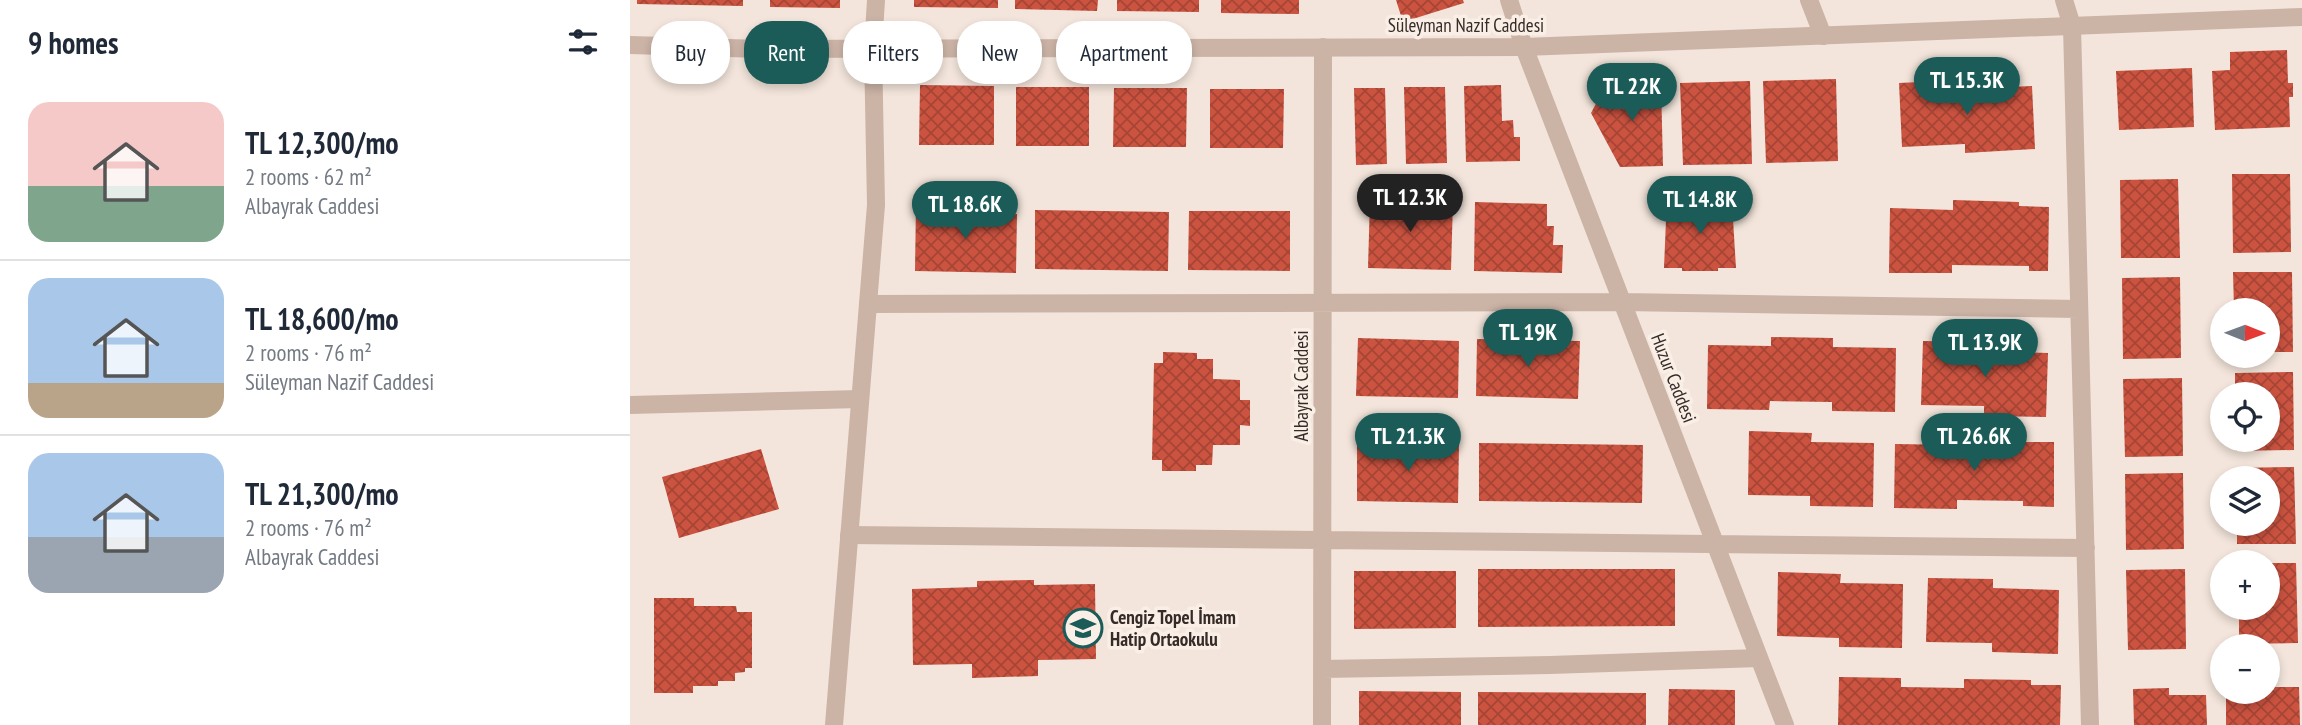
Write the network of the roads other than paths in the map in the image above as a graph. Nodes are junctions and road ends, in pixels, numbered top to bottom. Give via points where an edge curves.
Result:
1 (876, 0) edge
2 (1509, 0) edge
3 (1809, 0) edge
4 (2064, 0) edge
5 (2302, 18) edge
6 (875, 21) edge
7 (2072, 26) junction
8 (1823, 36) junction
9 (630, 45) edge
10 (1323, 47) junction
11 (1524, 47) junction
12 (843, 48) edge
13 (943, 48) edge
14 (874, 84) edge
15 (1622, 302) junction
16 (1322, 303) junction
17 (868, 304) junction
18 (2079, 309) junction
19 (860, 399) junction
20 (630, 405) edge
21 (849, 535) junction
22 (1322, 540) junction
23 (1716, 544) junction
24 (2086, 548) junction
25 (1759, 658) junction
26 (1322, 669) junction
27 (834, 725) edge
28 (1322, 725) edge
29 (1785, 725) edge
30 (2090, 725) edge

1 - 6 street
2 - 11 street, Huzur Caddesi
3 - 8 street
4 - 7 street
5 - 7 street, Süleyman Nazif Caddesi
7 - 8 street, Süleyman Nazif Caddesi
7 - 18 street
8 - 11 street, Süleyman Nazif Caddesi
9 - 12 street, Süleyman Nazif Caddesi
10 - 11 street, Süleyman Nazif Caddesi
10 - 13 street, Süleyman Nazif Caddesi
10 - 16 street, Albayrak Caddesi
11 - 15 street, Huzur Caddesi
14 - 17 street via 876,205
15 - 16 street
15 - 18 street
15 - 23 street, Huzur Caddesi
16 - 17 street
16 - 22 street, Albayrak Caddesi
17 - 19 street
18 - 24 street
19 - 20 street
19 - 21 street
21 - 22 street
21 - 27 street
22 - 23 street
22 - 26 street, Albayrak Caddesi
23 - 24 street
23 - 25 street, Huzur Caddesi
24 - 30 street
25 - 26 street
25 - 29 street, Huzur Caddesi
26 - 28 street, Albayrak Caddesi

